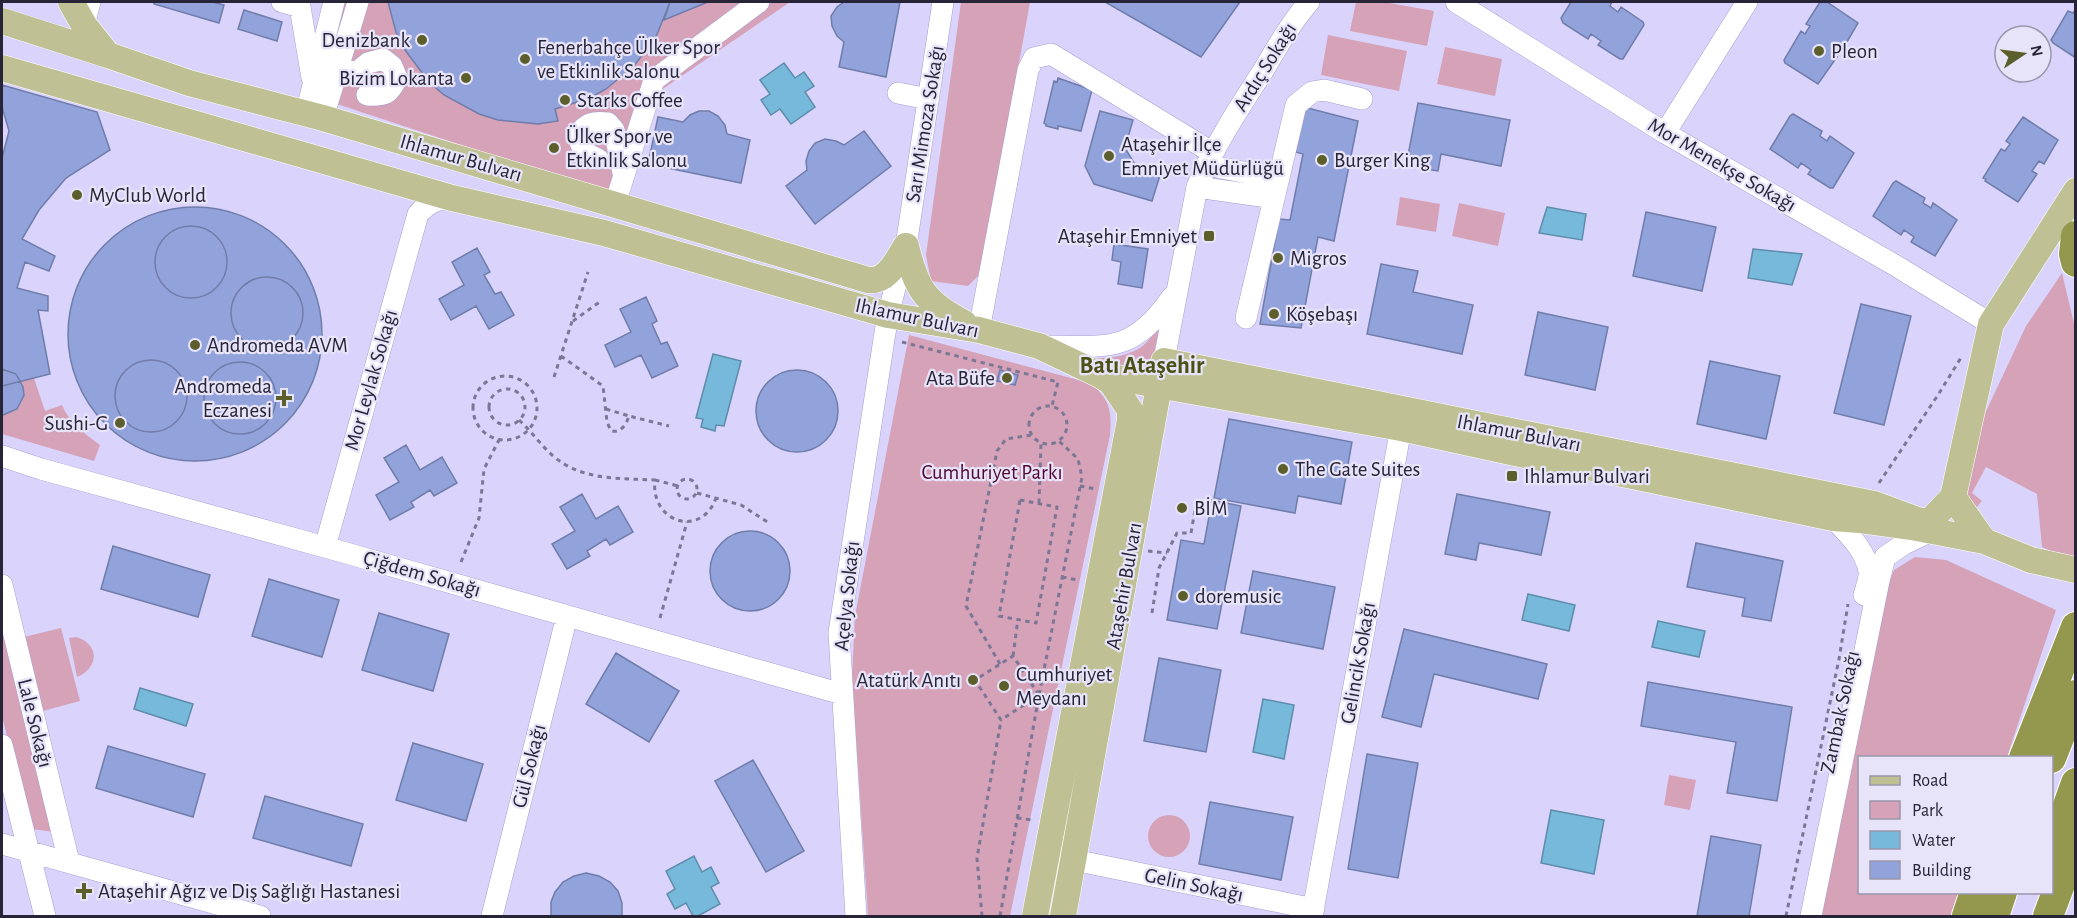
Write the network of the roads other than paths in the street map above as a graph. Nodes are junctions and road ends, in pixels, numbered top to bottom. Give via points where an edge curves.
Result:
1 (71, 2) edge
2 (358, 2) edge
3 (759, 2) edge
4 (943, 2) edge
5 (1456, 2) edge
6 (1747, 2) edge
7 (291, 4) edge
8 (1305, 5) edge
9 (332, 8) edge
10 (87, 13) edge
11 (2, 21) edge
12 (108, 55) junction
13 (2, 68) edge
14 (337, 68) junction
15 (313, 84) junction
16 (897, 93) dead end
17 (367, 95) dead end
18 (928, 99) junction
19 (1362, 99) dead end
20 (314, 115) junction
21 (1665, 133) junction
22 (598, 159) dead end
23 (1209, 159) junction
24 (624, 177) junction
25 (1197, 187) junction
26 (1277, 188) junction
27 (2076, 191) edge
28 (452, 198) junction
29 (615, 204) junction
30 (418, 214) joint
31 (2076, 236) edge
32 (906, 246) junction
33 (2076, 262) edge
34 (1176, 290) junction
35 (888, 315) junction
36 (1246, 318) dead end
37 (1991, 324) junction
38 (979, 330) junction
39 (1039, 346) junction
40 (1162, 373) junction
41 (1100, 375) junction
42 (1403, 419) junction
43 (2, 456) edge
44 (1953, 496) junction
45 (1833, 518) junction
46 (1931, 531) junction
47 (1984, 541) junction
48 (325, 547) junction
49 (2074, 577) edge
50 (2, 585) edge
51 (567, 616) junction
52 (2076, 627) edge
53 (842, 694) junction
54 (2076, 695) edge
55 (2, 745) edge
56 (2025, 756) edge
57 (2052, 756) edge
58 (2076, 783) edge
59 (2076, 842) edge
60 (2, 844) edge
61 (2053, 847) edge
62 (30, 853) junction
63 (1074, 860) junction
64 (69, 862) junction
65 (2076, 870) edge
66 (1999, 894) edge
67 (2035, 894) edge
68 (1976, 908) edge
69 (1313, 913) edge
70 (45, 916) edge
71 (260, 916) edge
72 (492, 916) edge
73 (856, 916) edge
74 (1035, 916) edge
75 (1063, 916) edge
76 (1797, 916) edge
77 (1811, 916) edge
78 (2027, 916) edge
79 (2048, 916) edge
80 (2065, 916) edge

1 - 10 main road
2 - 14 street
3 - 24 street via 654,80
4 - 18 street, Sarı Mimoza Sokağı
5 - 21 street, Mor Menekşe Sokağı
6 - 21 street
7 - 9 street
7 - 15 street
8 - 23 street, Ardıç Sokağı
9 - 15 street
10 - 12 main road
11 - 12 main road, Ihlamur Bulvarı
12 - 20 main road, Ihlamur Bulvarı via 189,83
13 - 28 main road, Ihlamur Bulvarı
14 - 17 street via 356,73 368,63 383,59 392,66 397,78 392,90 381,96
14 - 20 street
15 - 20 street
16 - 18 street
18 - 32 street, Sarı Mimoza Sokağı
19 - 26 street via 1324,90 1312,92 1296,105
20 - 29 main road, Ihlamur Bulvarı
21 - 37 street, Mor Menekşe Sokağı
22 - 24 street via 585,153 578,135 584,126 608,123 614,130
23 - 25 street, Ardıç Sokağı
23 - 26 street
23 - 38 street via 1051,54 1034,58 1028,70
24 - 29 street
25 - 26 street
25 - 34 street, Ardıç Sokağı
26 - 36 street
27 - 37 main road
28 - 30 street, Ihlamur Bulvarı via 426,205
28 - 35 main road, Ihlamur Bulvarı via 604,233
29 - 32 main road, Ihlamur Bulvarı via 868,280 888,273
30 - 48 street, Mor Leylak Sokağı
31 - 33 highway
32 - 35 street, Sarı Mimoza Sokağı
32 - 38 main road via 920,288 932,303
34 - 39 street, Ardıç Sokağı via 1157,318 1122,343
34 - 40 street, Ataşehir Bulvarı
35 - 38 main road, Ihlamur Bulvarı
35 - 53 street, Açelya Sokağı via 839,633
37 - 44 main road
38 - 39 main road, Ihlamur Bulvarı
39 - 41 main road, Ihlamur Bulvarı
40 - 41 main road, Ihlamur Bulvarı
40 - 42 main road, Ihlamur Bulvarı
40 - 63 main road, Ataşehir Bulvarı
41 - 74 main road, Ataşehir Bulvarı via 1121,394 1130,410 1130,420
42 - 44 main road, Ihlamur Bulvarı via 1874,504 1920,521 1932,519
42 - 45 main road, Ihlamur Bulvarı via 1520,454
42 - 69 street, Gelincik Sokağı
43 - 48 street, Çiğdem Sokağı
44 - 47 main road
45 - 46 main road, Ihlamur Bulvarı
45 - 76 street, Zambak Sokağı via 1857,544 1869,572
46 - 47 main road, Ihlamur Bulvarı
46 - 77 street via 1885,557
47 - 49 main road, Ihlamur Bulvarı
48 - 51 street, Çiğdem Sokağı
50 - 64 street, Lale Sokağı
51 - 53 street, Çiğdem Sokağı
51 - 72 street, Gül Sokağı
52 - 56 highway
53 - 73 street, Açelya Sokağı
54 - 57 highway
55 - 62 street, Lale Sokağı
58 - 61 highway
59 - 79 highway
60 - 62 street
62 - 64 street
62 - 70 street, Lale Sokağı
63 - 69 street, Gelin Sokağı
63 - 75 main road, Ataşehir Bulvarı
64 - 71 street
65 - 80 highway
66 - 68 highway
67 - 78 highway

